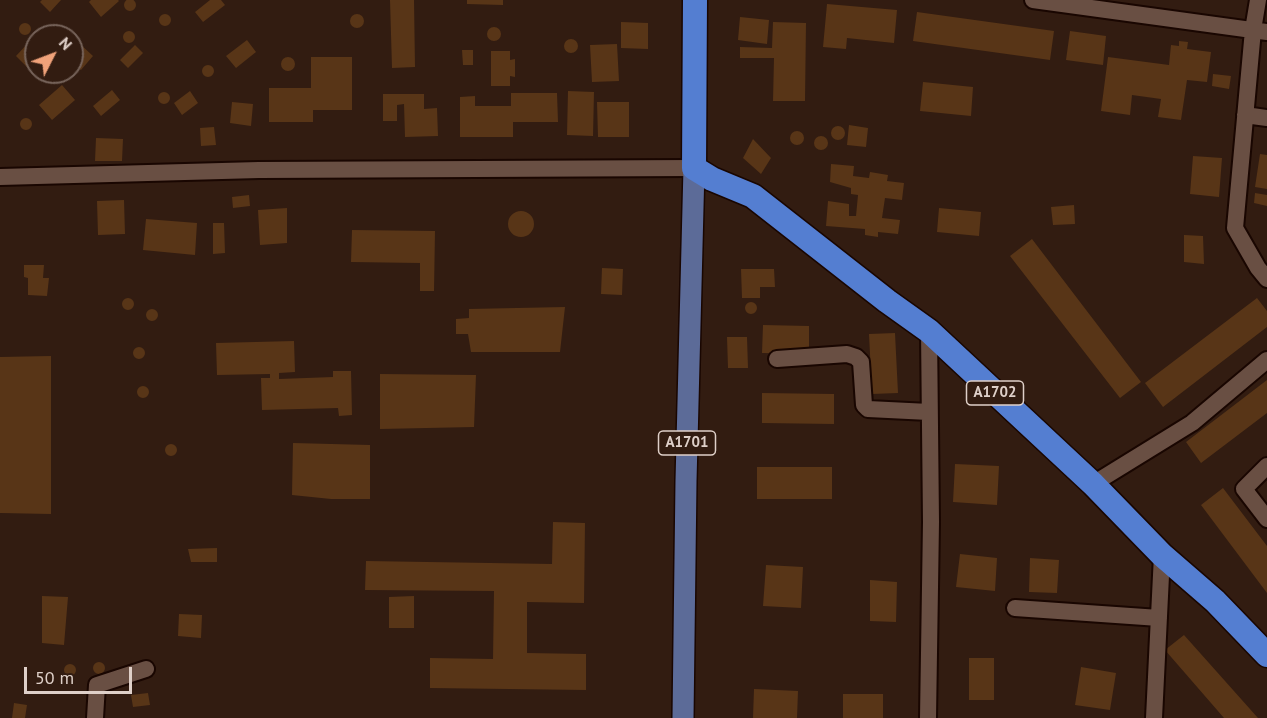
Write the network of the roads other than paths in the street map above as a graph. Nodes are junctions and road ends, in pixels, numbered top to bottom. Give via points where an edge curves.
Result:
1 (696, 0) edge
2 (1033, 0) edge
3 (1258, 0) edge
4 (1260, 31) edge
5 (1245, 115) junction
6 (1267, 118) edge
7 (693, 168) junction
8 (0, 177) edge
9 (1267, 279) edge
10 (930, 331) junction
11 (777, 359) dead end
12 (1267, 360) edge
13 (929, 412) junction
14 (1267, 466) edge
15 (1094, 484) junction
16 (1267, 519) edge
17 (1162, 555) junction
18 (1015, 608) dead end
19 (1159, 618) junction
20 (1267, 655) edge
21 (146, 669) dead end
22 (95, 718) edge
23 (683, 718) edge
24 (928, 718) edge
25 (1154, 718) edge

1 - 7 highway
2 - 4 street
3 - 4 street
4 - 5 street
5 - 6 street
5 - 9 street via 1234,228
7 - 8 street via 270,170
7 - 10 highway, A1702 via 753,196
7 - 23 main road, A1701
10 - 13 street
10 - 15 highway, A1702
11 - 13 street via 847,354 856,357 861,362 864,405 868,410
12 - 15 street via 1192,423
13 - 24 street
14 - 16 street via 1244,489
15 - 17 highway, A1702
17 - 19 street
17 - 20 highway, A1702 via 1215,601
18 - 19 street
19 - 25 street
21 - 22 street via 97,685

